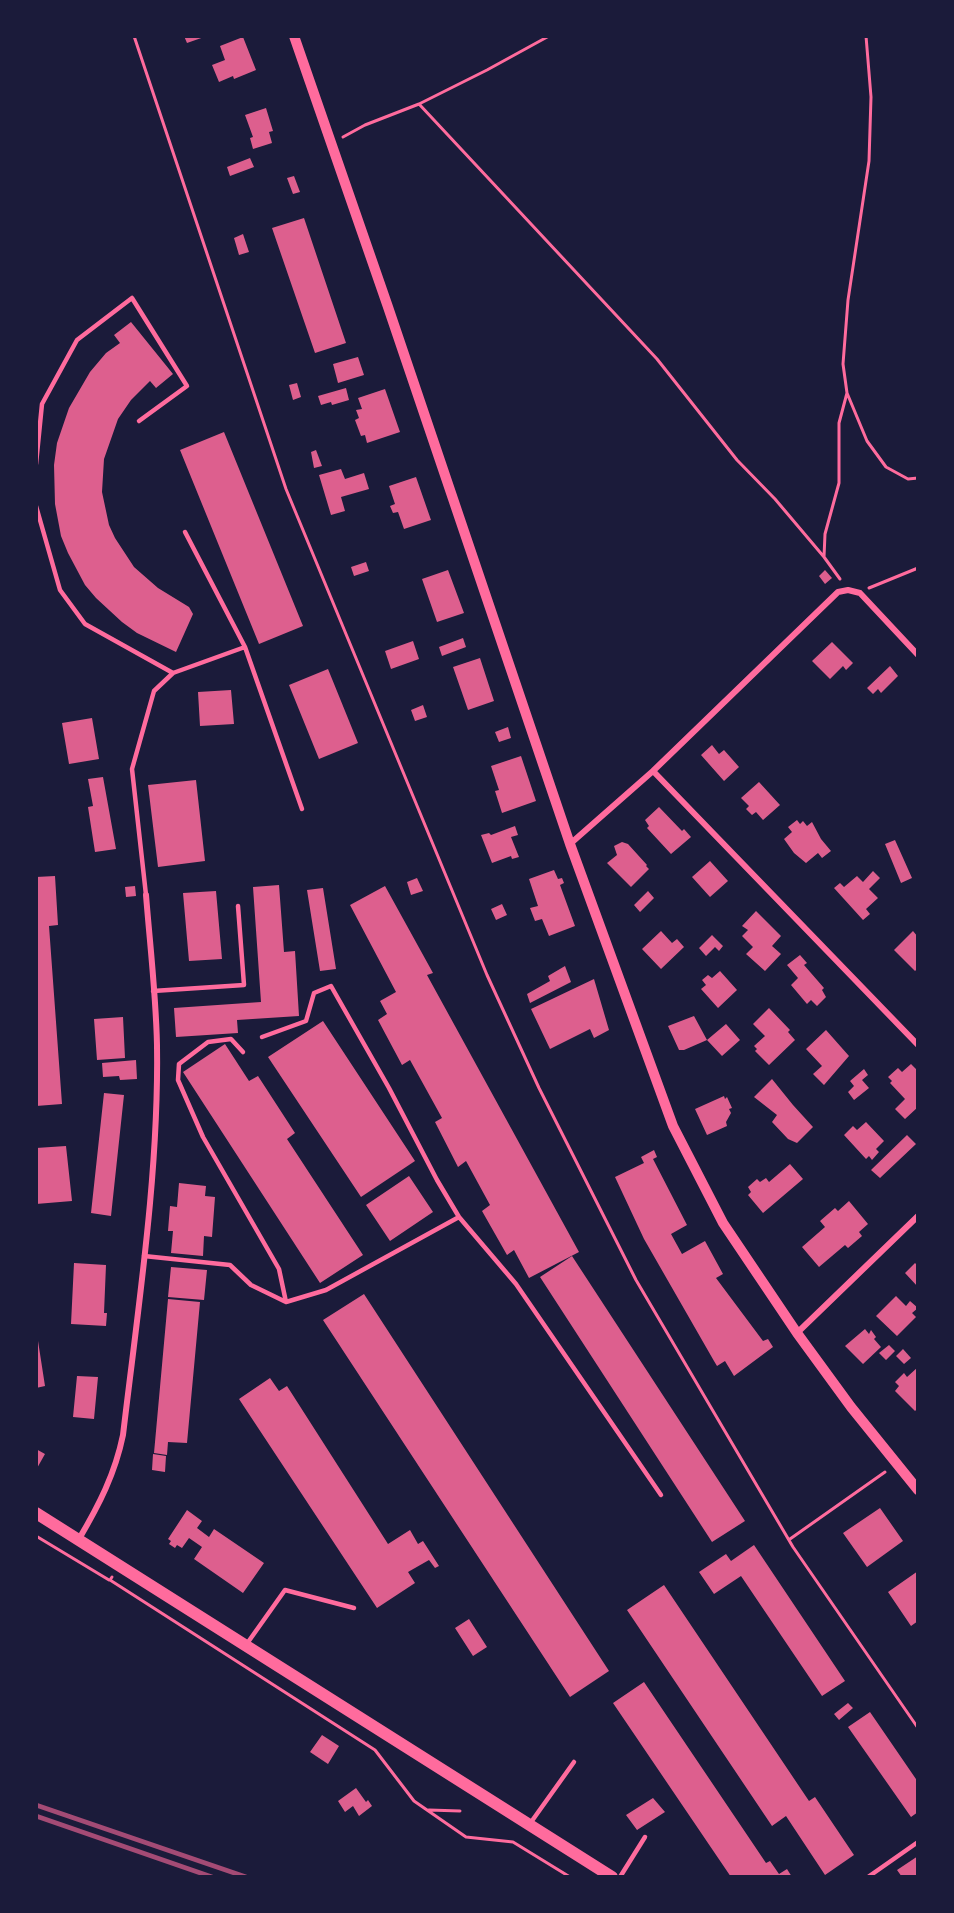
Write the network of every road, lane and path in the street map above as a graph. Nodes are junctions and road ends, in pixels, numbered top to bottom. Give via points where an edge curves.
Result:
1 (134, 36) edge
2 (294, 36) edge
3 (549, 36) edge
4 (866, 36) edge
5 (419, 104) junction
6 (331, 144) junction
7 (847, 393) junction
8 (139, 421) dead end
9 (36, 464) edge
10 (918, 478) edge
11 (36, 506) edge
12 (185, 532) dead end
13 (824, 557) junction
14 (918, 568) edge
15 (848, 590) junction
16 (860, 593) junction
17 (245, 647) junction
18 (918, 655) edge
19 (173, 673) junction
20 (653, 771) junction
21 (302, 809) dead end
22 (570, 844) junction
23 (146, 895) joint
24 (238, 906) dead end
25 (153, 991) junction
26 (262, 1037) dead end
27 (918, 1045) edge
28 (243, 1052) dead end
29 (918, 1216) edge
30 (459, 1217) junction
31 (144, 1256) junction
32 (286, 1302) junction
33 (797, 1333) junction
34 (896, 1464) junction
35 (918, 1490) edge
36 (661, 1496) dead end
37 (36, 1513) edge
38 (36, 1536) edge
39 (79, 1539) junction
40 (789, 1540) junction
41 (112, 1575) dead end
42 (110, 1580) junction
43 (354, 1608) dead end
44 (246, 1645) junction
45 (918, 1728) edge
46 (574, 1762) dead end
47 (427, 1810) junction
48 (460, 1812) dead end
49 (529, 1825) junction
50 (645, 1837) dead end
51 (918, 1842) edge
52 (570, 1877) edge
53 (612, 1877) edge
54 (620, 1877) edge
55 (867, 1877) edge

1 - 40 path via 286,489 487,975 636,1280
2 - 6 street
3 - 5 path
4 - 7 path via 871,97 869,161 848,300 843,364
5 - 6 path via 365,125
5 - 13 path via 657,359 737,460
6 - 22 street
7 - 10 path via 867,441 886,467 908,480
7 - 13 path via 839,423 839,483 825,534
8 - 9 lane via 187,386 132,298 77,340 42,404
11 - 19 lane via 60,590 86,624
12 - 17 lane
13 - 15 path
14 - 16 path
15 - 16 street
15 - 20 street via 838,592
16 - 18 street
17 - 19 lane
17 - 21 lane
19 - 23 lane via 154,692 132,769
20 - 22 street
20 - 27 street
22 - 33 street via 673,1126 723,1223
23 - 25 street
24 - 25 lane via 244,985
25 - 31 street via 157,1044 155,1131
26 - 30 lane via 306,1021 314,993 331,986
28 - 32 lane via 231,1039 208,1042 179,1064 178,1080 203,1137 279,1269
29 - 33 street
30 - 32 lane via 326,1290
30 - 36 lane via 516,1284
31 - 32 lane via 230,1265 252,1285
31 - 39 street via 118,1461
33 - 34 street
34 - 35 street
34 - 40 path
37 - 39 main road
38 - 42 path
39 - 44 main road
40 - 45 path
41 - 42 path
42 - 47 path via 375,1750 414,1801
43 - 44 lane via 285,1590
44 - 49 main road
46 - 49 lane
47 - 48 path
47 - 52 path via 466,1837 513,1842
49 - 53 main road
50 - 54 lane
51 - 55 lane

